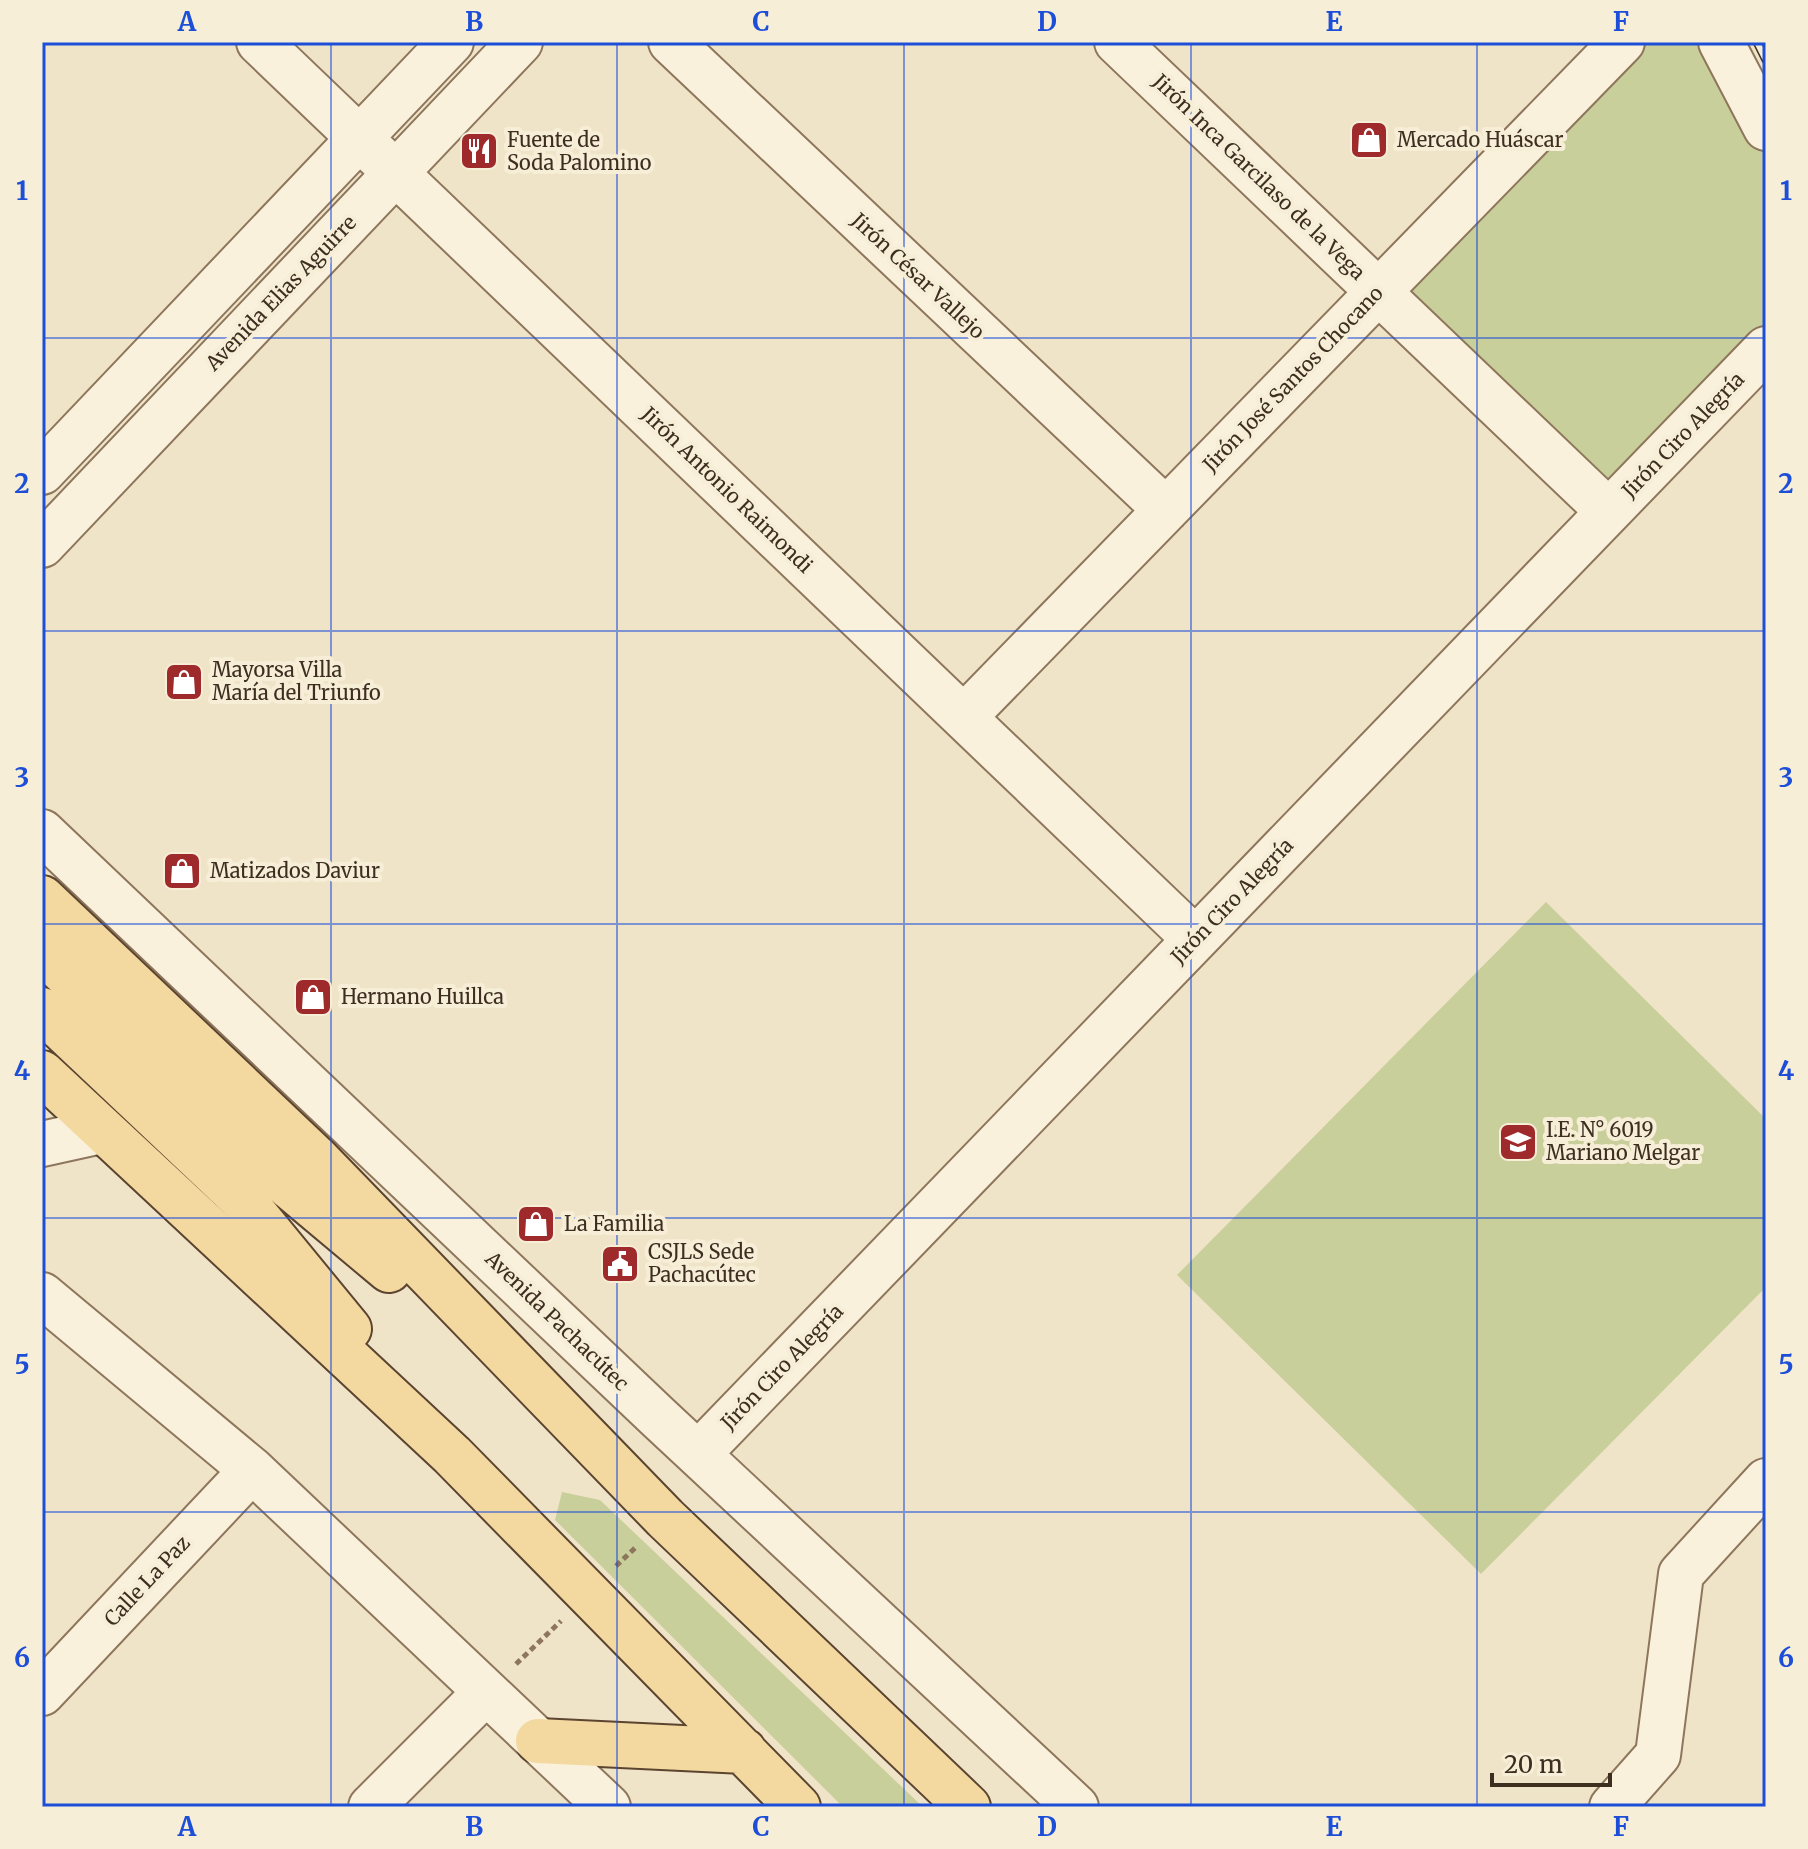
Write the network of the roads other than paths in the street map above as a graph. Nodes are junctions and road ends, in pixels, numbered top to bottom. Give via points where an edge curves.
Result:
1 (259, 42) edge
2 (451, 42) edge
3 (520, 42) edge
4 (671, 42) edge
5 (1117, 42) edge
6 (1622, 42) edge
7 (1721, 42) edge
8 (1766, 128) edge
9 (360, 139) junction
10 (396, 173) junction
11 (1379, 291) junction
12 (1766, 349) edge
13 (42, 472) edge
14 (1166, 510) junction
15 (1608, 511) junction
16 (42, 545) edge
17 (964, 717) junction
18 (42, 832) edge
19 (42, 898) edge
20 (1195, 939) junction
21 (42, 951) edge
22 (42, 1010) edge
23 (42, 1073) edge
24 (101, 1131) junction
25 (42, 1144) edge
26 (42, 1295) edge
27 (548, 1401) junction
28 (699, 1453) junction
29 (452, 1455) junction
30 (252, 1470) junction
31 (1766, 1481) edge
32 (486, 1692) junction
33 (42, 1693) edge
34 (538, 1741) junction
35 (744, 1751) junction
36 (371, 1807) edge
37 (608, 1807) edge
38 (798, 1807) edge
39 (968, 1807) edge
40 (1076, 1807) edge
41 (1612, 1807) edge

1 - 9 street, Jirón Antonio Raimondi
2 - 9 street
3 - 10 street, Avenida Elias Aguirre
4 - 14 street, Jirón César Vallejo
5 - 11 street, Jirón Inca Garcilaso de la Vega
6 - 11 street, Jirón José Santos Chocano
7 - 8 street
9 - 10 street, Jirón Antonio Raimondi
9 - 13 street
10 - 16 street, Avenida Elias Aguirre
10 - 17 street, Jirón Antonio Raimondi
11 - 14 street, Jirón José Santos Chocano
11 - 15 street, Jirón Inca Garcilaso de la Vega
12 - 15 street, Jirón Ciro Alegría
14 - 17 street, Jirón José Santos Chocano
15 - 20 street, Jirón Ciro Alegría
17 - 20 street, Jirón Antonio Raimondi
18 - 28 street, Avenida Pachacútec
19 - 27 main road via 318,1160
20 - 28 street, Jirón Ciro Alegría
21 - 27 main road via 291,1188
22 - 29 main road via 244,1201
23 - 24 main road
24 - 25 street
24 - 29 main road
26 - 30 street
27 - 39 main road
28 - 40 street, Avenida Pachacútec
29 - 35 main road
30 - 32 street
30 - 33 street, Calle La Paz
31 - 41 street via 1681,1574 1658,1755
32 - 34 street
32 - 36 street
34 - 35 main road
34 - 37 street
35 - 38 main road

